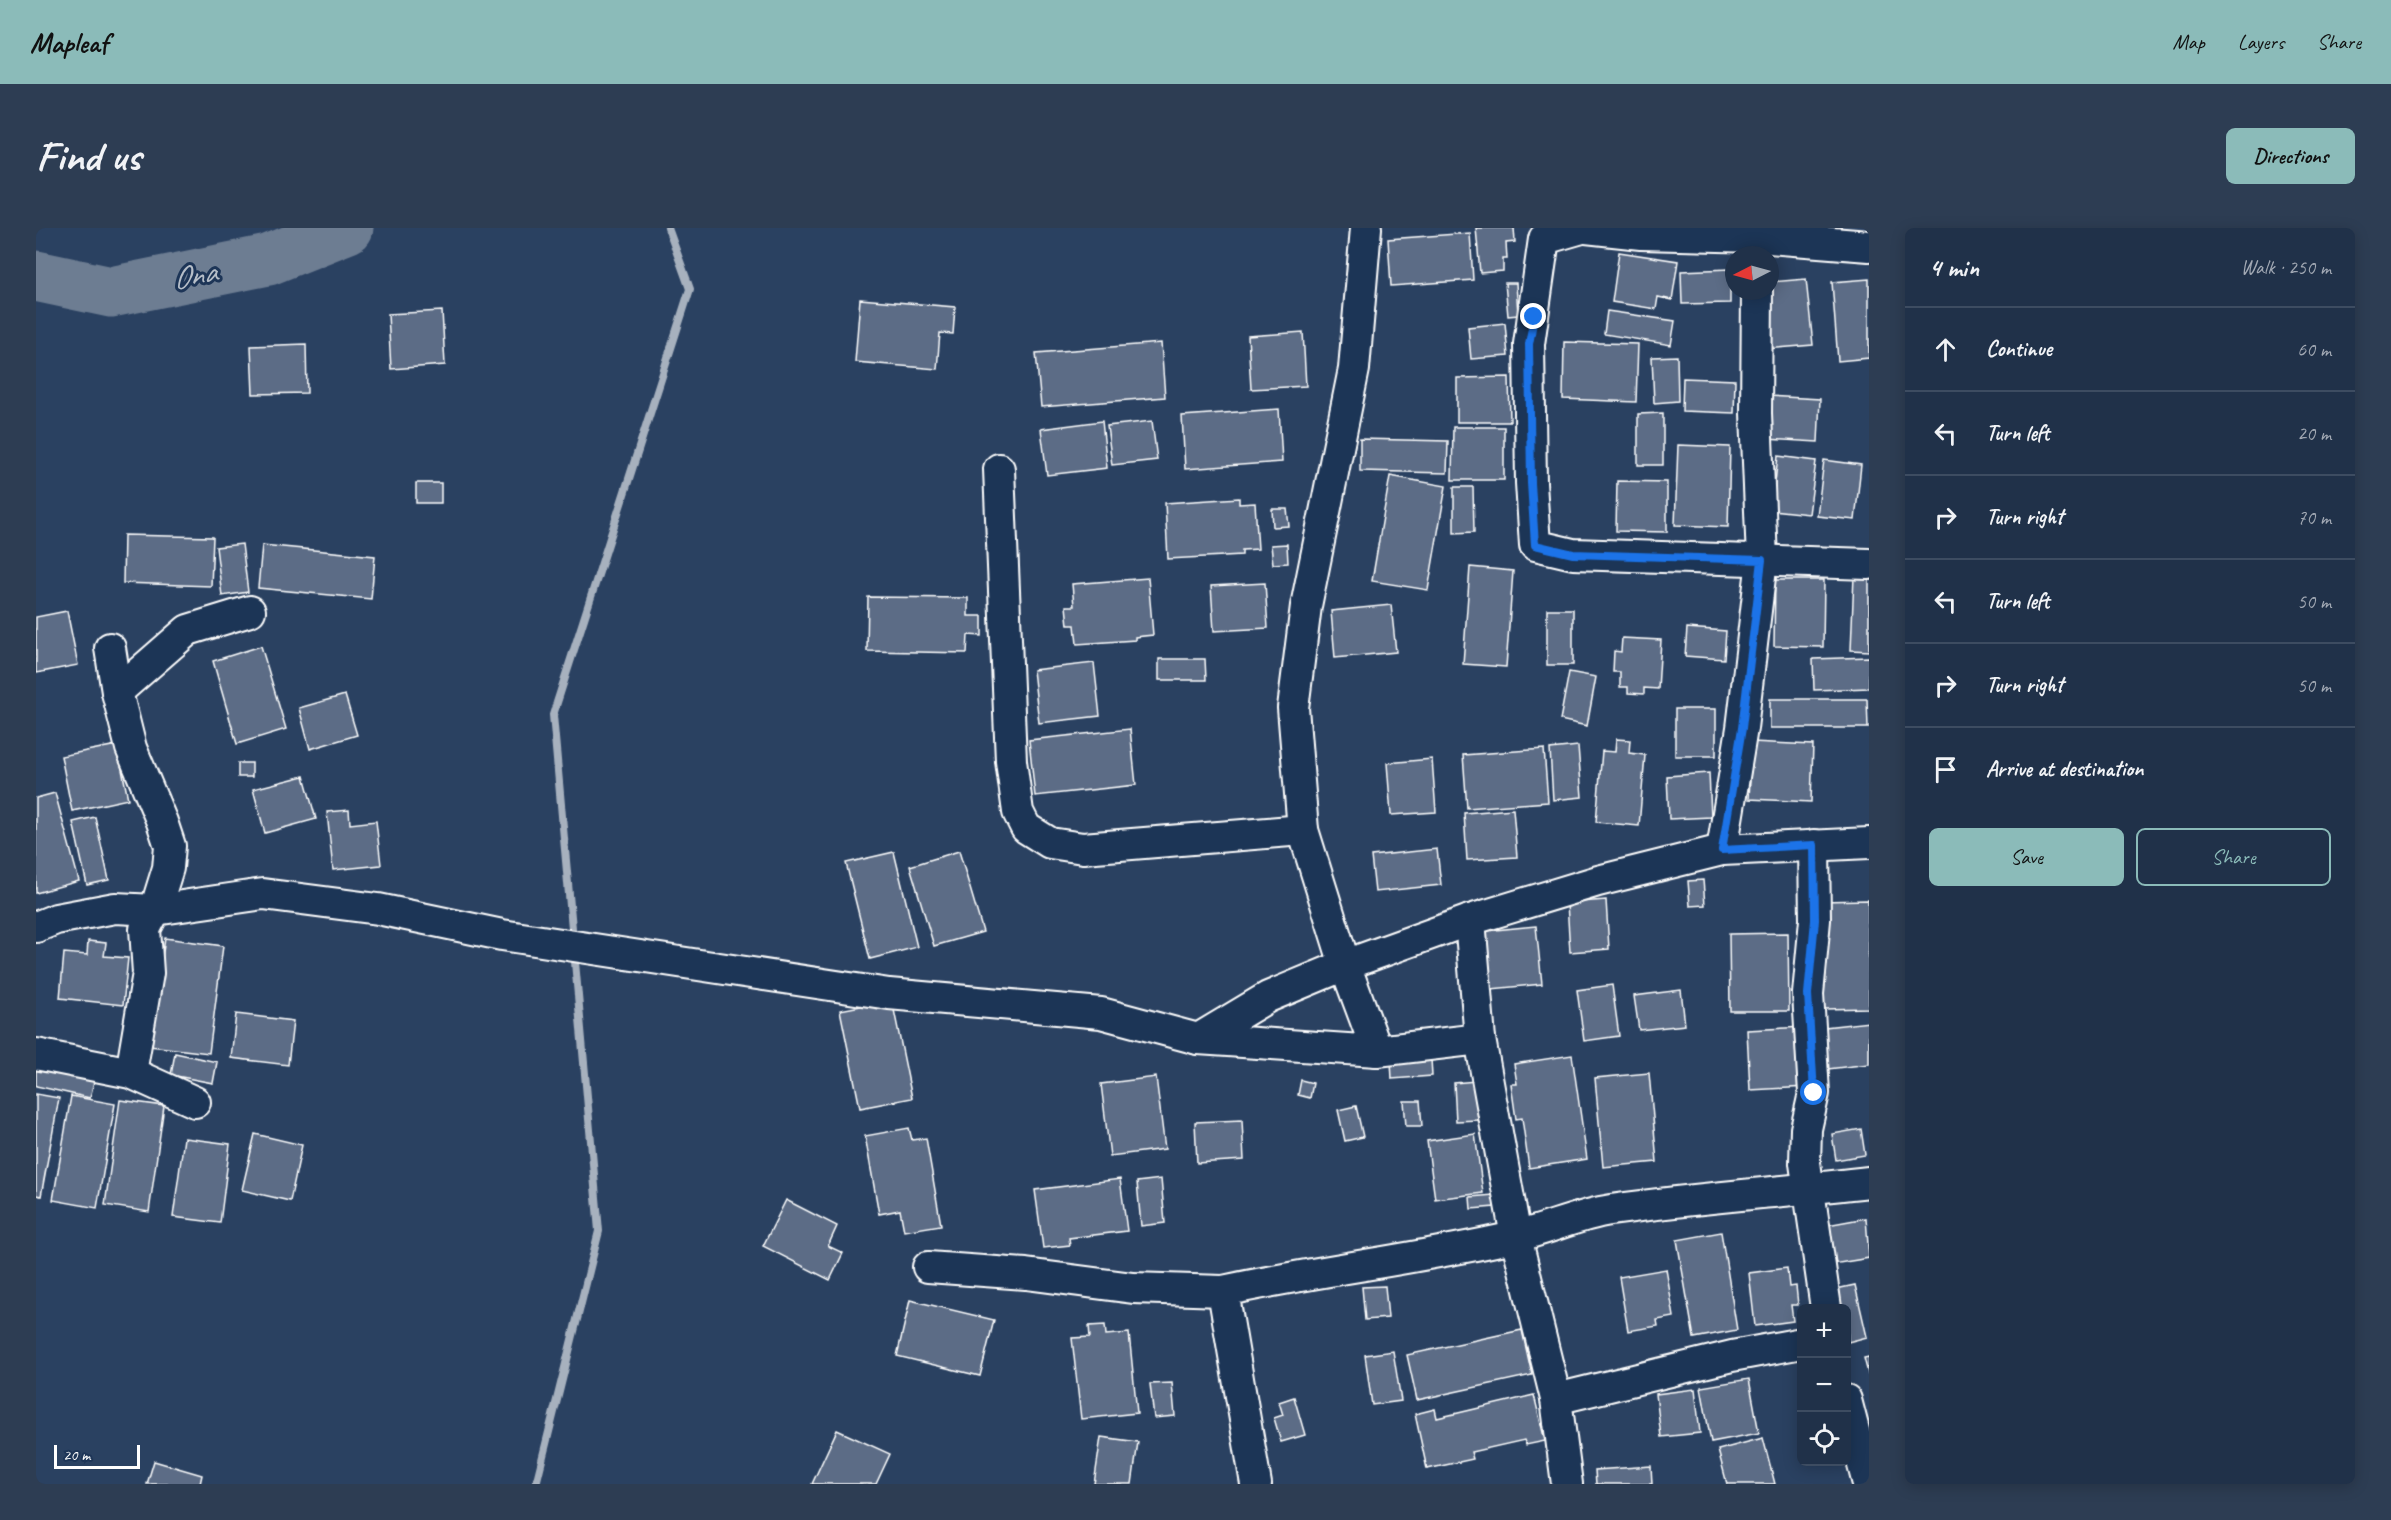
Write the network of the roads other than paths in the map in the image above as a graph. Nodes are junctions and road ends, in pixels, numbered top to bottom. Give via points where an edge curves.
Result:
1 (1366, 228) edge
2 (1584, 228) edge
3 (1757, 246) edge
4 (1779, 246) edge
5 (1869, 246) edge
6 (1756, 300) edge
7 (999, 468) dead end
8 (1762, 560) junction
9 (1869, 564) edge
10 (250, 611) dead end
11 (110, 648) dead end
12 (117, 692) junction
13 (1303, 830) junction
14 (1869, 843) edge
15 (1814, 845) junction
16 (1722, 850) junction
17 (155, 910) junction
18 (1470, 920) junction
19 (36, 927) edge
20 (1345, 965) junction
21 (1198, 1039) junction
22 (1480, 1039) junction
23 (1377, 1051) junction
24 (36, 1054) edge
25 (132, 1073) junction
26 (195, 1102) dead end
27 (1869, 1182) edge
28 (1809, 1189) junction
29 (1516, 1237) junction
30 (928, 1268) dead end
31 (1223, 1291) junction
32 (1825, 1304) edge
33 (1797, 1344) edge
34 (1556, 1400) junction
35 (1849, 1412) edge
36 (1256, 1484) edge
37 (1567, 1484) edge
38 (1868, 1484) edge

1 - 13 street via 1354,369 1306,606 1293,708
2 - 3 street
2 - 8 street via 1544,239 1535,294 1529,344 1535,545 1573,554
4 - 5 street
6 - 8 street
7 - 13 street via 1011,761 1018,812 1026,828 1050,843 1083,848
8 - 9 street
8 - 16 street via 1742,728
10 - 12 street via 188,630
11 - 12 street
12 - 17 street via 131,748 170,846 168,868
13 - 20 street
14 - 15 street
15 - 16 street
15 - 28 street via 1815,920 1808,994 1814,1093 1805,1152
16 - 18 street via 1598,881
17 - 19 street via 115,908 56,919
17 - 21 street via 263,894 378,909 502,935 889,994 1101,1013
17 - 25 street via 145,929 148,974
18 - 20 street
18 - 22 street
20 - 21 street via 1268,997
20 - 23 street
21 - 23 street
22 - 23 street
22 - 29 street
24 - 25 street
25 - 26 street
27 - 28 street
28 - 29 street via 1607,1211
28 - 32 street
29 - 31 street
29 - 34 street
30 - 31 street via 1026,1274 1133,1288
31 - 36 street
33 - 34 street
34 - 37 street
35 - 38 street

